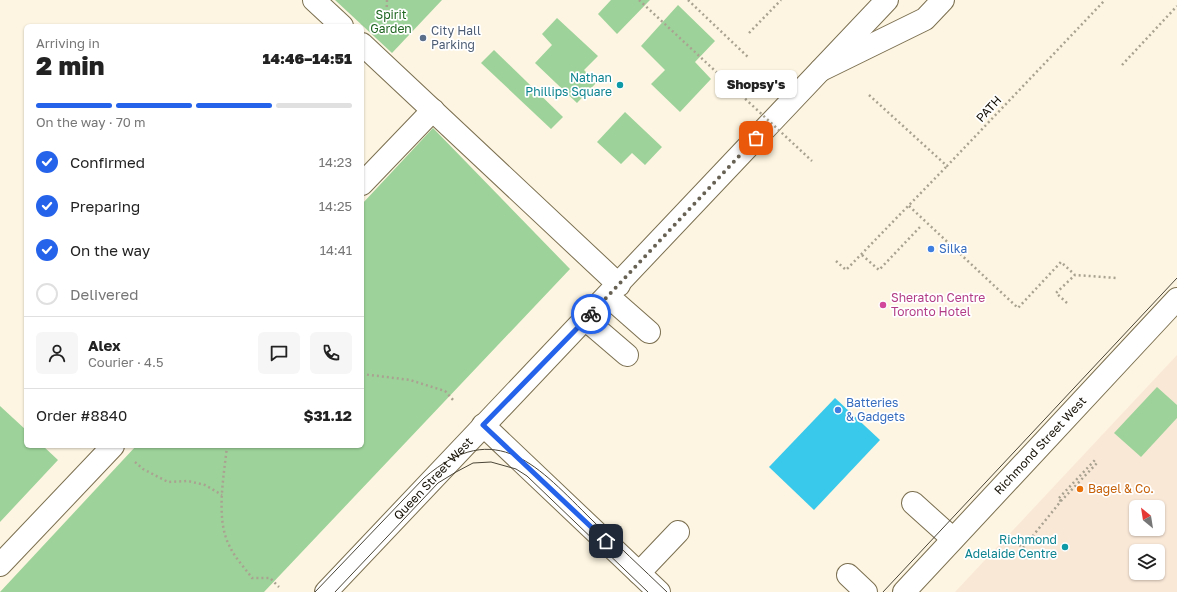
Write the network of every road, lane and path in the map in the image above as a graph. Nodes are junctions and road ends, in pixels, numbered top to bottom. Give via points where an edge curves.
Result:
1 (314, 0) edge
2 (639, 0) edge
3 (688, 0) edge
4 (781, 0) edge
5 (887, 0) edge
6 (943, 0) edge
7 (1105, 0) edge
8 (1177, 6) edge
9 (340, 24) edge
10 (749, 33) dead end
11 (364, 46) edge
12 (750, 58) dead end
13 (1122, 65) dead end
14 (820, 71) junction
15 (869, 95) dead end
16 (433, 110) junction
17 (812, 161) dead end
18 (947, 166) junction
19 (364, 182) edge
20 (909, 206) junction
21 (920, 227) dead end
22 (862, 255) junction
23 (836, 261) dead end
24 (1075, 275) junction
25 (1117, 278) dead end
26 (613, 290) junction
27 (1177, 299) edge
28 (1067, 303) dead end
29 (585, 319) junction
30 (649, 332) dead end
31 (627, 355) dead end
32 (364, 374) edge
33 (454, 401) dead end
34 (483, 425) junction
35 (227, 448) edge
36 (122, 451) edge
37 (1095, 460) dead end
38 (1098, 462) dead end
39 (222, 495) junction
40 (1061, 501) junction
41 (912, 503) dead end
42 (678, 532) dead end
43 (1012, 538) dead end
44 (953, 539) junction
45 (0, 565) edge
46 (639, 573) junction
47 (848, 576) dead end
48 (279, 587) dead end
49 (326, 592) edge
50 (659, 592) edge
51 (866, 592) edge
52 (904, 592) edge

1 - 9 main road
2 - 17 path, bridge
3 - 12 path
4 - 10 path
5 - 14 main road, Queen Street West
6 - 14 main road via 926,19
7 - 18 path, PATH
8 - 13 path
11 - 16 main road
14 - 26 main road, Queen Street West
15 - 18 path
16 - 19 main road
16 - 26 main road
18 - 20 path, PATH
20 - 22 path, PATH
20 - 24 path via 1018,308 1061,262
21 - 22 path via 879,270
22 - 23 path, PATH via 846,270
24 - 25 path
24 - 28 path via 1056,293
26 - 29 main road, Queen Street West
26 - 30 main road
27 - 44 main road, Richmond Street West
29 - 31 main road
29 - 34 main road, Queen Street West
32 - 33 path via 410,380 445,391
34 - 46 main road
34 - 49 main road, Queen Street West
35 - 39 path
36 - 39 path via 143,469 168,482 188,481 205,485
36 - 45 main road
37 - 40 path via 1058,499
38 - 40 path
39 - 48 path via 224,529 229,547 252,578 270,578
40 - 43 path via 1023,548
41 - 44 main road
42 - 46 main road
44 - 52 main road, Richmond Street West
46 - 50 main road
47 - 51 main road

